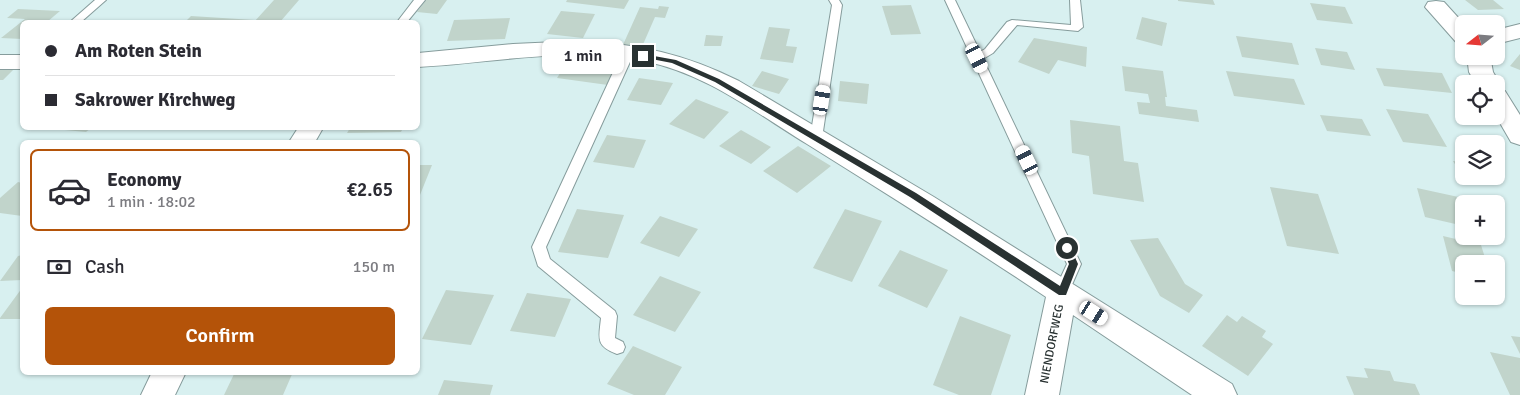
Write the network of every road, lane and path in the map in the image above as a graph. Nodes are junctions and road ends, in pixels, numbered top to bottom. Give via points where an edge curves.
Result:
1 (101, 0) edge
2 (420, 0) edge
3 (834, 0) edge
4 (950, 0) edge
5 (1075, 0) edge
6 (1434, 4) edge
7 (76, 20) edge
8 (404, 20) edge
9 (1455, 27) edge
10 (1520, 31) edge
11 (1505, 34) edge
12 (628, 53) junction
13 (977, 58) junction
14 (420, 60) edge
15 (0, 62) edge
16 (20, 62) edge
17 (1505, 111) edge
18 (1520, 136) edge
19 (816, 138) junction
20 (1062, 292) junction
21 (617, 347) dead end
22 (168, 375) edge
23 (158, 395) edge
24 (1042, 395) edge
25 (1220, 395) edge

1 - 7 lane
2 - 8 lane
3 - 19 lane via 837,5
4 - 13 lane
5 - 13 lane via 1077,27 1074,29 1016,22 989,51
6 - 9 street
10 - 11 street
12 - 14 street via 558,48
12 - 19 street via 673,61 708,77
12 - 21 lane via 539,247 543,262 609,316 607,341
13 - 20 lane via 1074,264
15 - 16 street
17 - 18 street
19 - 20 street via 913,195
20 - 24 street, NIENDORFWEG
20 - 25 street
22 - 23 street

